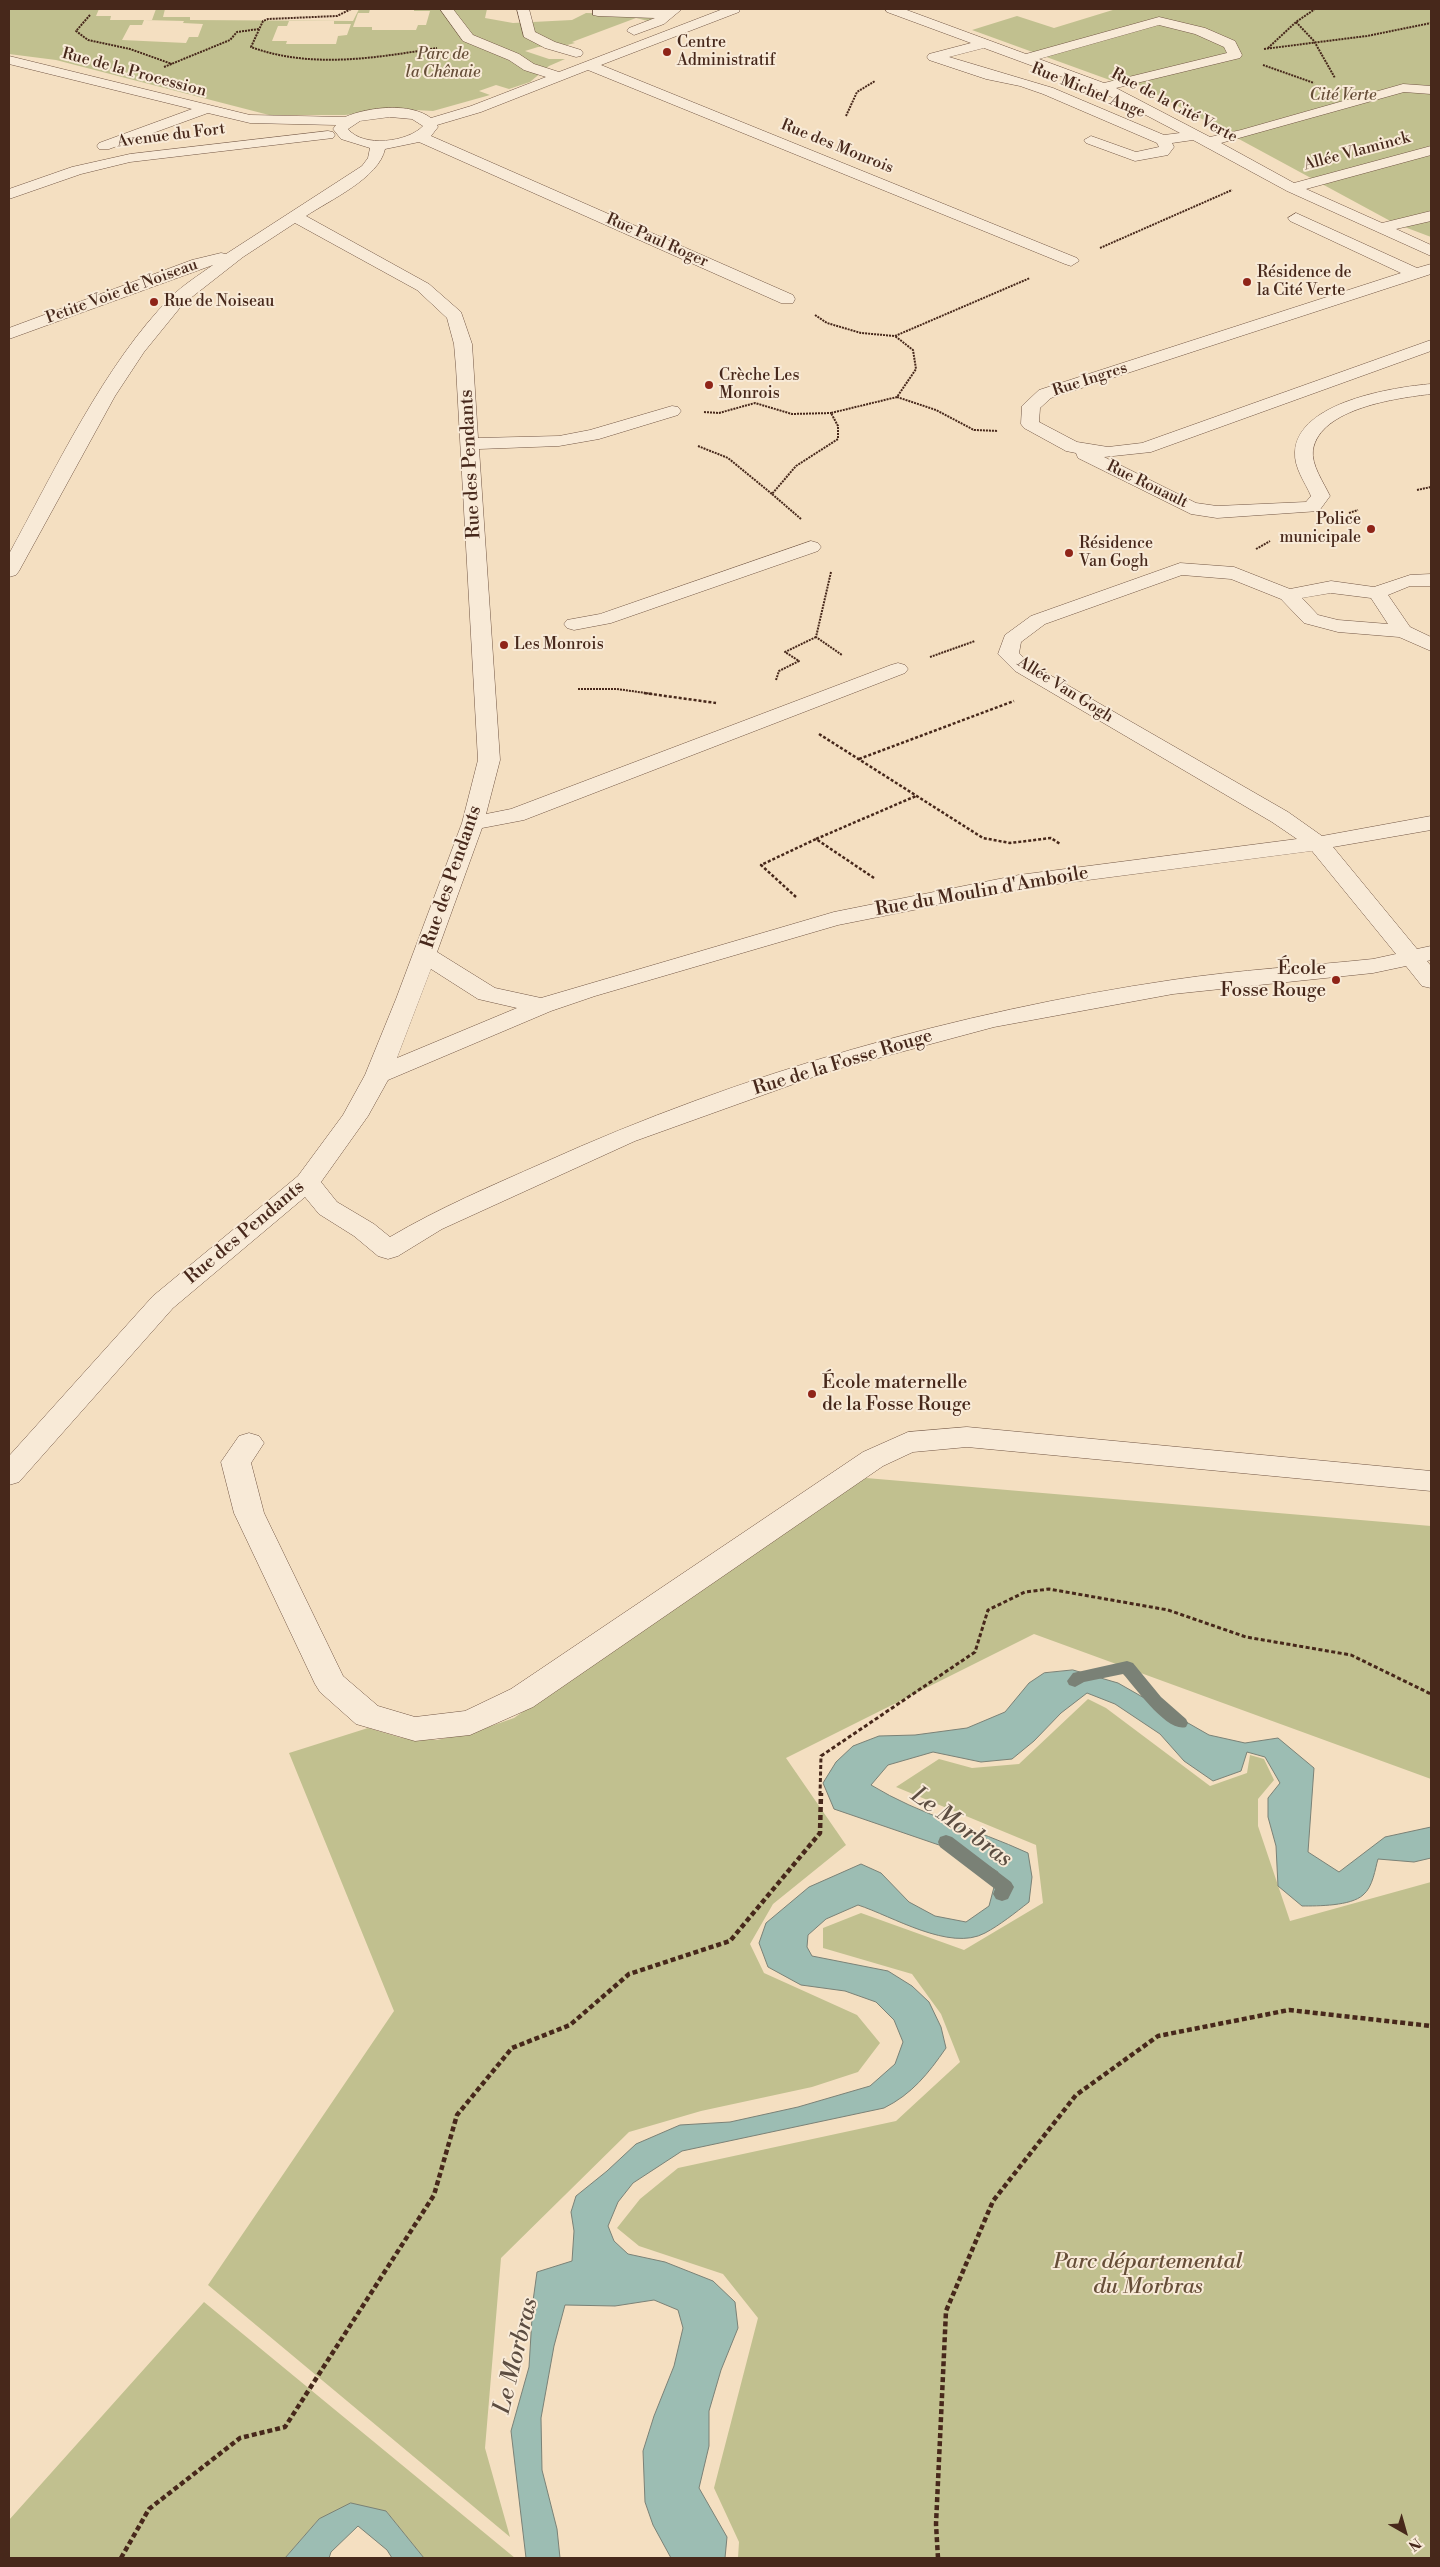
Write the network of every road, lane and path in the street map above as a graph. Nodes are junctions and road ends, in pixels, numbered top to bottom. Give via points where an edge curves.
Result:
1 (351, 9) edge
2 (446, 9) edge
3 (523, 9) edge
4 (598, 9) edge
5 (734, 9) edge
6 (892, 9) edge
7 (1315, 9) edge
8 (671, 11) edge
9 (90, 15) dead end
10 (1296, 22) junction
11 (1431, 23) edge
12 (260, 29) junction
13 (622, 35) dead end
14 (1314, 41) junction
15 (475, 42) junction
16 (987, 43) junction
17 (1268, 48) junction
18 (1235, 55) junction
19 (1026, 58) junction
20 (9, 60) edge
21 (597, 63) junction
22 (172, 64) junction
23 (561, 77) junction
24 (874, 81) dead end
25 (111, 84) junction
26 (1103, 87) junction
27 (1431, 90) edge
28 (1335, 93) junction
29 (1354, 102) junction
30 (205, 110) junction
31 (846, 116) dead end
32 (250, 119) junction
33 (429, 123) junction
34 (344, 128) junction
35 (421, 137) junction
36 (1200, 138) junction
37 (1091, 140) dead end
38 (1162, 140) junction
39 (255, 144) junction
40 (378, 144) junction
41 (104, 146) dead end
42 (1431, 150) edge
43 (1292, 188) junction
44 (9, 194) edge
45 (294, 216) junction
46 (1431, 216) edge
47 (1296, 218) dead end
48 (1380, 228) junction
49 (1431, 251) edge
50 (237, 254) junction
51 (1071, 261) dead end
52 (1424, 272) edge
53 (787, 299) joint
54 (9, 334) edge
55 (1431, 345) edge
56 (1431, 389) edge
57 (897, 397) junction
58 (672, 411) joint
59 (831, 413) junction
60 (1030, 424) junction
61 (470, 444) junction
62 (698, 446) dead end
63 (1072, 447) junction
64 (1431, 487) edge
65 (1417, 490) dead end
66 (772, 494) junction
67 (807, 523) dead end
68 (811, 547) dead end
69 (832, 567) dead end
70 (9, 571) edge
71 (1431, 580) edge
72 (1377, 593) junction
73 (1288, 595) junction
74 (574, 624) dead end
75 (1403, 631) junction
76 (816, 637) junction
77 (1012, 639) junction
78 (1431, 645) edge
79 (898, 669) junction
80 (1054, 685) junction
81 (578, 689) dead end
82 (725, 703) dead end
83 (785, 713) junction
84 (859, 759) junction
85 (916, 796) junction
86 (473, 823) junction
87 (1431, 823) edge
88 (816, 839) junction
89 (1318, 843) junction
90 (1095, 873) junction
91 (912, 903) junction
92 (823, 922) junction
93 (425, 954) junction
94 (1422, 956) edge
95 (1431, 981) edge
96 (542, 1006) junction
97 (378, 1075) junction
98 (308, 1182) junction
99 (249, 1443) dead end
100 (9, 1475) edge
101 (1431, 1481) edge
102 (1431, 1694) edge
103 (1431, 2026) edge
104 (121, 2558) edge
105 (938, 2558) edge

1 - 12 path via 337,16 268,19
2 - 15 street via 463,34
3 - 21 street, Rue des Monrois via 529,34 550,45 581,51
4 - 8 street via 598,12
5 - 21 street
6 - 16 street, Rue de la Cité Verte
7 - 10 path
8 - 13 street via 659,21
9 - 22 path via 76,31 88,40 130,49
10 - 14 path
10 - 17 path
11 - 14 path via 1367,36
12 - 15 path via 251,47 262,52 313,59 359,57
12 - 22 path via 237,32 223,43
14 - 17 path
14 - 28 path via 1335,76
15 - 23 street via 514,57 536,70
16 - 19 street, Rue de la Cité Verte
16 - 38 street, Rue Michel Ange via 934,56 1048,91
17 - 18 path
18 - 19 street via 1230,44 1200,31 1159,21
18 - 26 street
18 - 28 path
19 - 26 street, Rue de la Cité Verte
20 - 25 street, Rue de la Procession
21 - 23 street
21 - 51 street, Rue des Monrois
22 - 25 path
23 - 33 street
24 - 31 path via 857,92
25 - 30 street, Rue de la Procession
26 - 36 street, Rue de la Cité Verte
27 - 29 street via 1403,88
28 - 29 path
29 - 36 street via 1244,134
30 - 32 street, Rue de la Procession
30 - 41 street
32 - 34 street, Rue de la Procession
32 - 39 street
33 - 34 street via 412,115 384,113
33 - 35 street via 431,128
34 - 39 street, Avenue du Fort
34 - 40 street via 354,141
35 - 40 street
35 - 53 street, Rue Paul Roger
36 - 38 street
36 - 43 street, Rue de la Cité Verte
37 - 38 street via 1135,157 1163,152 1168,147
39 - 44 street, Avenue du Fort via 130,158 77,170
40 - 45 street via 375,159 367,169
42 - 43 street, Allée Vlaminck
43 - 48 street, Rue de la Cité Verte
45 - 50 street
45 - 61 street, Rue des Pendants via 423,287 455,316 463,344
46 - 48 street
47 - 52 street
48 - 49 street, Rue de la Cité Verte
50 - 54 street, Petite Voie de Noiseau via 198,263
50 - 70 street via 177,300 137,349 106,396
52 - 60 street, Rue Ingres via 1045,394 1031,406
53 - 57 path via 827,322 861,333 895,336 913,350 916,369
55 - 63 street via 1145,448 1108,452
56 - 63 street, Rue Rouault via 1377,397 1325,420 1308,438 1304,450 1305,463 1321,496 1312,507 1217,512 1191,508
57 - 59 path
57 - 60 path via 942,412 966,428 984,434
58 - 59 path via 719,413 755,403 792,414
58 - 61 street via 593,435 559,441
59 - 66 path via 838,426 838,439 796,466
60 - 63 street
61 - 86 street, Rue des Pendants via 489,760
62 - 66 path via 711,448
64 - 65 path
66 - 67 path
68 - 74 street via 604,619
69 - 76 path
71 - 72 street via 1423,578 1390,586
72 - 73 street via 1331,587
72 - 75 street
73 - 75 street, Allée Van Gogh via 1311,619 1338,626
73 - 77 street, Allée Van Gogh via 1234,574 1180,569 1038,620
75 - 78 street
76 - 79 path via 840,654
76 - 83 path via 785,652 798,661 779,671 770,700
77 - 79 path via 980,639
77 - 80 street, Allée Van Gogh via 1008,654 1022,667
79 - 83 street
80 - 84 path
80 - 89 street, Allée Van Gogh via 1280,816
81 - 82 path via 617,689
83 - 84 path
83 - 86 street via 516,815
84 - 85 path
85 - 88 path
85 - 90 path via 983,838 1010,843 1051,838
86 - 93 street, Rue des Pendants
87 - 89 street, Rue du Moulin d'Amboile
88 - 91 path
88 - 92 path via 762,865
89 - 90 street, Rue du Moulin d'Amboile
89 - 94 street, Allée Van Gogh
90 - 91 street, Rue du Moulin d'Amboile via 1019,882
91 - 92 street, Rue du Moulin d'Amboile
92 - 96 street, Rue du Moulin d'Amboile via 586,990
93 - 96 street via 487,994
93 - 97 street, Rue des Pendants
94 - 95 street, Allée Van Gogh
94 - 98 street, Rue de la Fosse Rouge via 1373,966 1172,987 992,1020 821,1066 626,1135 433,1223 388,1250 364,1230 328,1208
96 - 97 street, Rue du Moulin d'Amboile
97 - 98 street, Rue des Pendants via 355,1116
98 - 100 street, Rue des Pendants via 163,1302
99 - 101 street via 236,1462 249,1513 331,1684 368,1715 415,1730 470,1723 522,1698 873,1459 908,1442 966,1436
102 - 104 path via 1351,1654 1246,1637 1168,1610 1049,1589 1025,1592 988,1610 975,1652 821,1756 820,1833 730,1941 629,1974 570,2025 512,2048 457,2115 434,2195 285,2427 240,2438 149,2509
103 - 105 path via 1289,2010 1158,2036 1076,2095 993,2201 946,2312 936,2524

